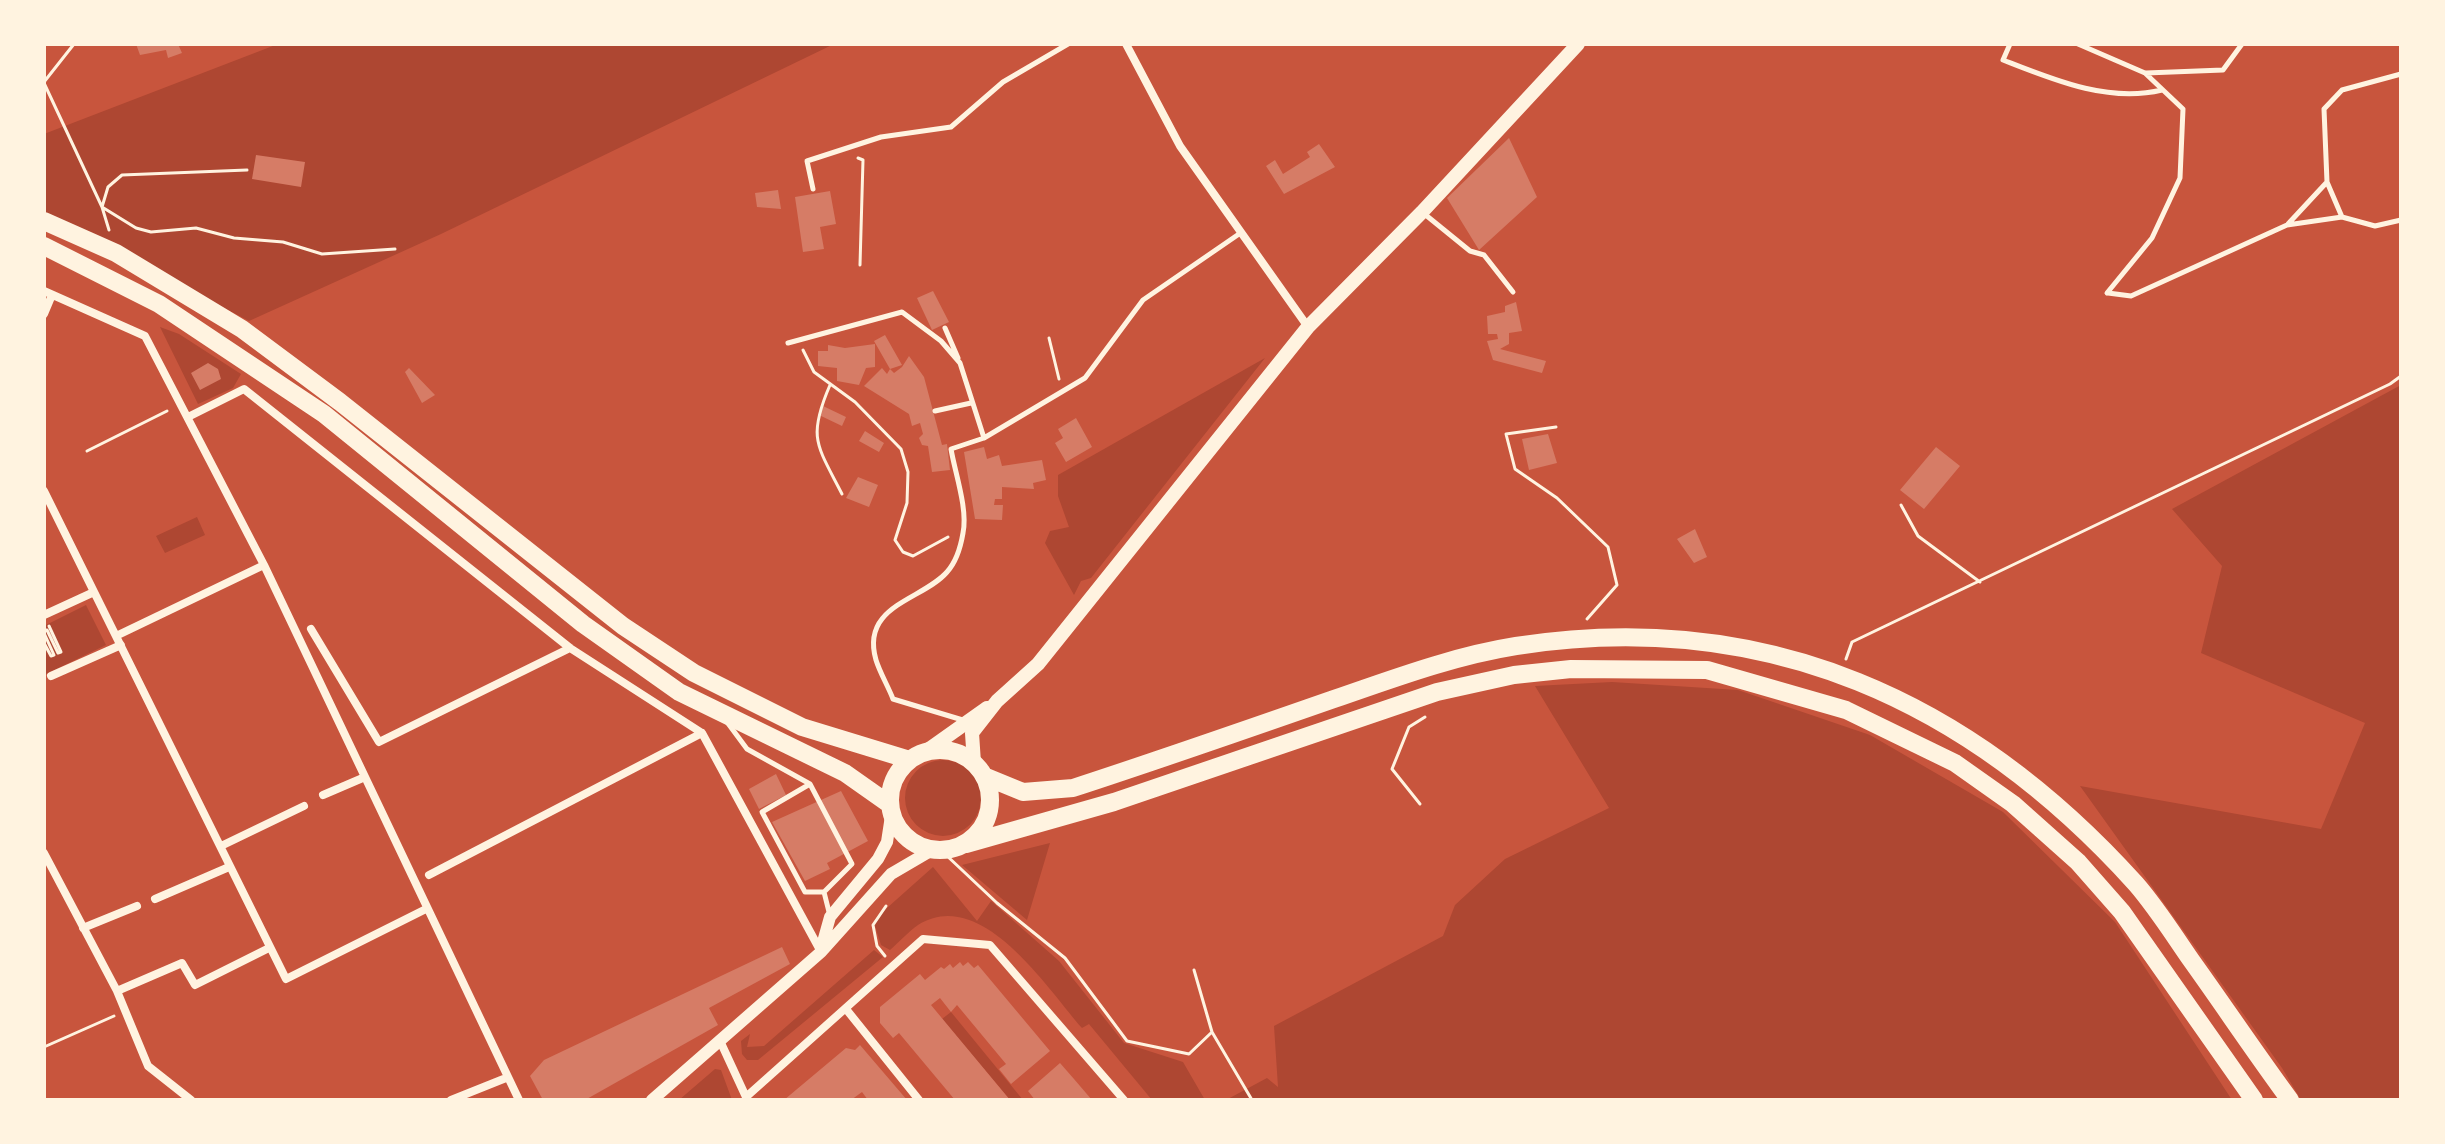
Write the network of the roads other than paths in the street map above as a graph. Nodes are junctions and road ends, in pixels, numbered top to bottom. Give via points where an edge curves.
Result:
1 (1068, 44) edge
2 (1126, 44) edge
3 (1578, 44) edge
4 (2010, 44) edge
5 (2078, 44) edge
6 (2242, 44) edge
7 (2145, 73) junction
8 (2401, 74) edge
9 (2163, 90) junction
10 (2327, 182) junction
11 (813, 189) dead end
12 (1422, 212) junction
13 (2342, 217) junction
14 (2401, 220) edge
15 (44, 221) edge
16 (2287, 225) junction
17 (1239, 234) junction
18 (44, 246) edge
19 (1513, 292) dead end
20 (48, 293) edge
21 (44, 314) edge
22 (1308, 327) junction
23 (945, 328) dead end
24 (788, 343) dead end
25 (960, 363) junction
26 (971, 403) junction
27 (935, 411) dead end
28 (188, 417) junction
29 (984, 438) junction
30 (44, 491) edge
31 (264, 565) junction
32 (94, 592) junction
33 (44, 615) edge
34 (311, 629) dead end
35 (119, 640) junction
36 (570, 648) junction
37 (51, 676) dead end
38 (997, 701) junction
39 (721, 715) junction
40 (967, 721) junction
41 (702, 733) junction
42 (917, 756) junction
43 (979, 769) junction
44 (365, 777) junction
45 (810, 784) junction
46 (323, 795) dead end
47 (304, 806) dead end
48 (890, 810) junction
49 (966, 844) junction
50 (221, 846) junction
51 (937, 851) junction
52 (44, 853) edge
53 (229, 867) junction
54 (429, 875) dead end
55 (824, 892) junction
56 (155, 899) dead end
57 (137, 906) dead end
58 (426, 909) junction
59 (830, 917) junction
60 (83, 928) junction
61 (269, 948) junction
62 (821, 952) junction
63 (117, 991) junction
64 (846, 1009) junction
65 (721, 1043) junction
66 (506, 1078) junction
67 (746, 1098) edge
68 (191, 1100) edge
69 (451, 1100) edge
70 (519, 1100) edge
71 (652, 1100) edge
72 (919, 1100) edge
73 (1124, 1100) edge
74 (2254, 1100) edge
75 (2290, 1100) edge

1 - 11 lane via 1003,82 951,127 881,137 807,161
2 - 17 street via 1180,146
3 - 12 main road
4 - 9 lane via 2003,60 2092,91 2136,96
5 - 7 lane
6 - 7 lane via 2223,70
7 - 9 lane
8 - 10 lane via 2342,90 2324,109
9 - 16 lane via 2183,109 2180,178 2152,238 2107,293 2131,296
10 - 13 lane
10 - 16 lane
12 - 19 lane via 1470,251 1484,255
12 - 22 main road
13 - 14 lane via 2375,226
13 - 16 lane
15 - 42 highway via 116,253 242,329 623,626 694,673 802,727
17 - 22 street
17 - 29 lane via 1143,300 1085,378
18 - 39 highway via 159,304 262,371 324,414 583,624
20 - 21 street
20 - 28 street via 145,336
22 - 38 main road via 1047,653
23 - 25 lane
24 - 25 lane via 902,312
25 - 26 lane
26 - 27 lane
26 - 29 lane
28 - 31 street
28 - 36 street via 244,389
29 - 40 lane via 951,449 965,520 948,572 887,612 875,649 893,699
30 - 32 street
31 - 35 street
31 - 44 street
32 - 33 street
32 - 35 street
34 - 36 street via 379,742
35 - 37 street
35 - 50 street
36 - 41 street
38 - 40 main road
38 - 43 main road via 972,733
39 - 45 lane via 747,749
39 - 48 highway via 845,773
40 - 42 main road
41 - 54 street
41 - 62 street
42 - 43 highway via 942,750 962,755
42 - 48 highway via 891,786
43 - 49 highway via 991,796 989,814
43 - 75 highway via 1023,792 1073,788 1432,665 1515,646 1589,639 1709,642 1754,649 1841,675 1908,703 1966,735 2031,781 2139,888
44 - 46 street
44 - 58 street
45 - 55 lane via 852,864
45 - 55 lane via 762,812 805,892
47 - 50 street
48 - 51 highway via 899,831 912,843
48 - 59 street via 887,842 878,859
49 - 51 highway
49 - 74 highway via 1114,802 1420,698 1514,675 1571,669 1707,670 1793,692 1901,734 1955,763 2013,804 2078,862 2154,952
50 - 53 street
51 - 62 street via 891,874
52 - 60 street
53 - 56 street
53 - 61 street
55 - 59 lane
57 - 60 street
58 - 61 street via 286,979
58 - 66 street
59 - 62 street
60 - 63 street
61 - 63 street via 195,985 182,963
62 - 65 street
63 - 68 street via 148,1066
64 - 67 street
64 - 72 street
64 - 73 street via 923,939 990,945
65 - 67 street
65 - 71 street
66 - 69 street
66 - 70 street

